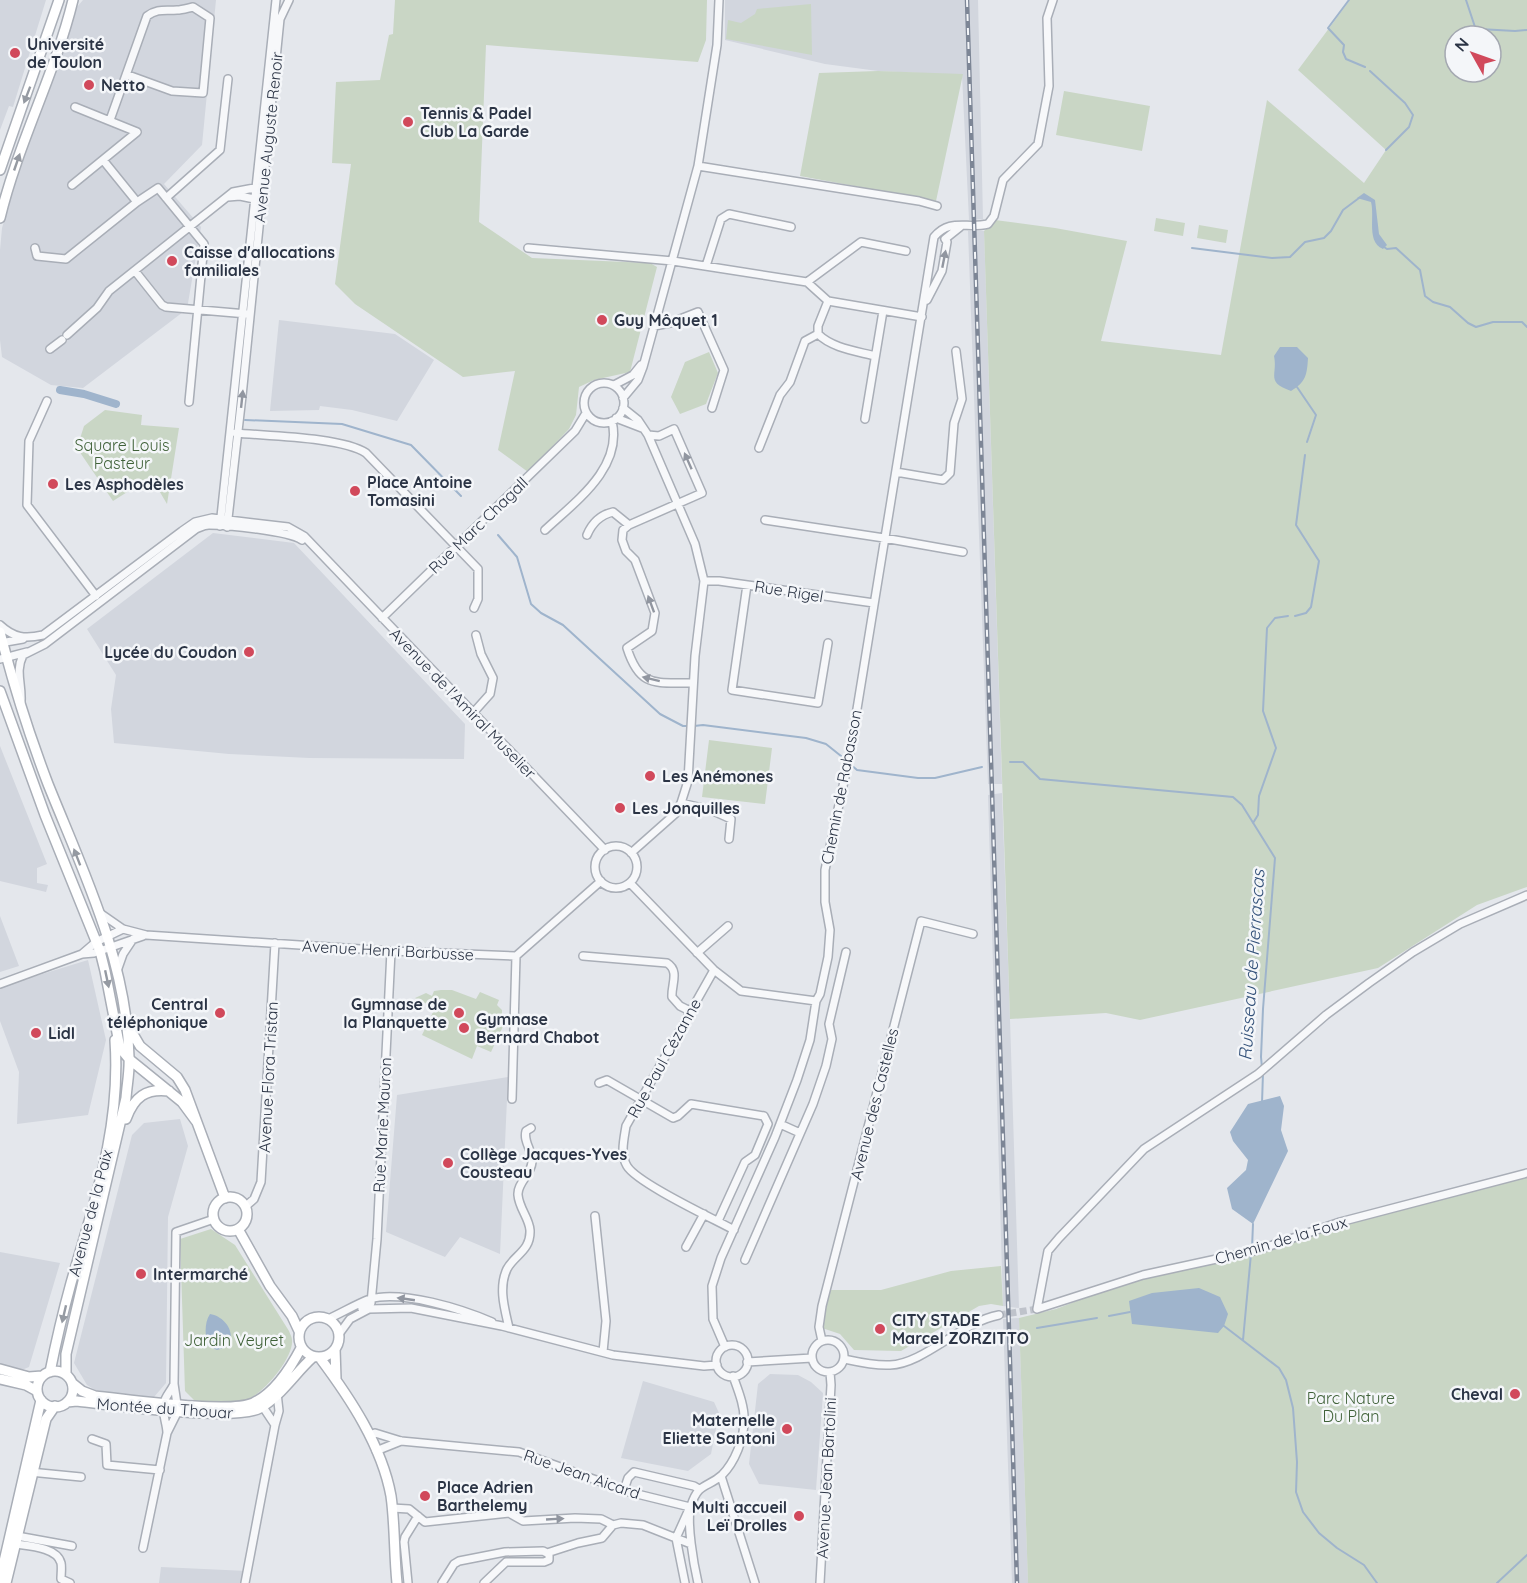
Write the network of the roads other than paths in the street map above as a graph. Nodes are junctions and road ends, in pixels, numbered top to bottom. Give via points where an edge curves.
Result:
1 (59, 0) edge
2 (73, 0) edge
3 (276, 0) edge
4 (289, 0) edge
5 (1053, 0) edge
6 (719, 2) edge
7 (193, 3) edge
8 (128, 75) junction
9 (228, 79) dead end
10 (75, 107) dead end
11 (110, 120) junction
12 (103, 160) junction
13 (698, 166) junction
14 (0, 170) edge
15 (72, 185) dead end
16 (260, 187) junction
17 (226, 197) junction
18 (166, 198) junction
19 (258, 200) junction
20 (137, 202) junction
21 (938, 206) dead end
22 (0, 218) edge
23 (190, 226) junction
24 (960, 226) junction
25 (791, 227) dead end
26 (934, 237) junction
27 (945, 239) junction
28 (35, 248) dead end
29 (528, 248) dead end
30 (906, 250) dead end
31 (673, 261) junction
32 (706, 266) junction
33 (135, 271) junction
34 (807, 282) junction
35 (828, 301) junction
36 (199, 310) junction
37 (883, 310) junction
38 (247, 314) junction
39 (922, 317) junction
40 (654, 326) junction
41 (818, 334) junction
42 (50, 349) dead end
43 (956, 351) dead end
44 (875, 356) junction
45 (644, 360) junction
46 (614, 386) junction
47 (623, 398) junction
48 (47, 401) dead end
49 (189, 402) dead end
50 (623, 408) junction
51 (712, 408) dead end
52 (586, 413) junction
53 (614, 419) junction
54 (865, 419) dead end
55 (594, 420) junction
56 (575, 431) junction
57 (646, 432) junction
58 (234, 433) junction
59 (759, 447) dead end
60 (896, 472) junction
61 (677, 504) junction
62 (765, 520) dead end
63 (224, 523) junction
64 (629, 525) junction
65 (545, 530) dead end
66 (587, 535) dead end
67 (884, 538) junction
68 (457, 545) junction
69 (963, 552) dead end
70 (704, 581) junction
71 (747, 585) junction
72 (96, 596) junction
73 (874, 603) junction
74 (474, 608) dead end
75 (382, 618) junction
76 (0, 625) edge
77 (0, 632) edge
78 (476, 635) dead end
79 (25, 638) junction
80 (1, 643) edge
81 (828, 643) dead end
82 (27, 652) junction
83 (3, 658) edge
84 (693, 683) junction
85 (0, 691) edge
86 (21, 707) junction
87 (473, 713) junction
88 (681, 803) junction
89 (729, 838) dead end
90 (605, 850) junction
91 (631, 853) junction
92 (601, 881) junction
93 (630, 883) junction
94 (1527, 895) edge
95 (98, 912) junction
96 (728, 926) dead end
97 (123, 929) junction
98 (973, 934) dead end
99 (146, 935) junction
100 (108, 937) junction
101 (133, 939) junction
102 (275, 943) junction
103 (98, 946) junction
104 (111, 947) junction
105 (391, 951) junction
106 (846, 952) dead end
107 (697, 953) junction
108 (516, 956) junction
109 (583, 956) dead end
110 (714, 970) junction
111 (117, 971) junction
112 (0, 984) edge
113 (816, 1001) junction
114 (112, 1008) junction
115 (690, 1011) junction
116 (127, 1023) junction
117 (129, 1059) junction
118 (599, 1083) dead end
119 (170, 1091) junction
120 (512, 1099) dead end
121 (642, 1099) junction
122 (196, 1121) junction
123 (780, 1124) junction
124 (531, 1128) dead end
125 (800, 1132) junction
126 (116, 1143) junction
127 (1527, 1173) edge
128 (225, 1198) junction
129 (246, 1206) junction
130 (704, 1214) junction
131 (595, 1216) dead end
132 (214, 1219) junction
133 (718, 1221) junction
134 (238, 1229) junction
135 (734, 1230) junction
136 (686, 1247) dead end
137 (745, 1260) dead end
138 (372, 1299) junction
139 (287, 1309) junction
140 (997, 1315) tunnel mouth
141 (311, 1319) junction
142 (328, 1319) junction
143 (350, 1319) junction
144 (506, 1327) junction
145 (299, 1331) junction
146 (339, 1334) junction
147 (822, 1341) junction
148 (725, 1347) junction
149 (301, 1348) junction
150 (335, 1349) junction
151 (603, 1352) junction
152 (316, 1357) junction
153 (812, 1358) junction
154 (843, 1359) junction
155 (747, 1362) junction
156 (717, 1365) junction
157 (0, 1369) edge
158 (830, 1372) junction
159 (46, 1374) junction
160 (66, 1374) junction
161 (733, 1376) junction
162 (0, 1379) edge
163 (336, 1382) junction
164 (72, 1383) junction
165 (174, 1384) junction
166 (274, 1392) junction
167 (39, 1395) junction
168 (67, 1402) junction
169 (163, 1406) junction
170 (55, 1407) junction
171 (178, 1407) junction
172 (263, 1407) junction
173 (274, 1425) junction
174 (167, 1432) junction
175 (369, 1435) junction
176 (92, 1439) dead end
177 (401, 1441) junction
178 (376, 1451) junction
179 (160, 1470) junction
180 (28, 1472) junction
181 (721, 1476) junction
182 (81, 1477) dead end
183 (699, 1489) junction
184 (624, 1490) junction
185 (690, 1507) junction
186 (392, 1508) junction
187 (418, 1516) junction
188 (613, 1525) junction
189 (676, 1538) junction
190 (14, 1541) junction
191 (692, 1544) junction
192 (72, 1546) dead end
193 (143, 1548) dead end
194 (547, 1553) junction
195 (0, 1555) edge
196 (0, 1579) edge
197 (6, 1583) edge
198 (70, 1583) edge
199 (245, 1583) edge
200 (397, 1583) edge
201 (408, 1583) edge
202 (442, 1583) edge
203 (484, 1583) edge
204 (685, 1583) edge
205 (698, 1583) edge
206 (755, 1583) edge
207 (820, 1583) edge

1 -> 14 main road
22 -> 2 main road
3 - 16 street, Avenue Auguste Renoir
4 - 16 street, Avenue Auguste Renoir via 280,19
5 - 24 street via 1047,18 1049,86 1038,144 1003,180 994,216 988,224
6 - 13 street via 717,45
7 - 8 street via 176,10 160,9 147,16
7 - 8 street via 210,18 202,93 172,91
8 - 11 street
9 - 18 street via 220,150
10 - 11 street
11 - 12 street via 137,132
12 - 15 street
12 - 20 street
13 - 21 street
13 - 31 street
16 - 17 street via 241,189
16 - 19 street, Avenue Auguste Renoir
17 - 19 street
17 - 23 street
18 - 20 street via 158,188
18 - 23 street
19 - 38 street, Avenue Auguste Renoir
20 - 28 street via 66,259 37,256
23 - 33 street
23 - 36 street via 204,244
24 - 26 street via 949,225
24 - 27 street
25 - 32 street via 729,214 721,219
26 - 27 street
26 - 39 street, Chemin de Rabasson
39 -> 27 street, Chemin de Rabasson via 942,271
29 - 31 street
30 - 34 street via 861,242
31 - 32 street
31 - 40 street
32 - 34 street
33 - 36 street via 162,305
33 - 42 street
34 - 35 street
35 - 37 street
35 - 41 street
36 - 38 street
36 - 49 street
37 - 39 street
37 - 44 street
38 - 58 street, Avenue Auguste Renoir
39 - 60 street, Chemin de Rabasson
40 - 45 street
40 - 51 street via 698,312 724,370
41 - 44 street via 843,348
41 - 59 street via 806,341
43 - 60 street via 962,399 954,423 950,473 943,480
44 - 54 street
45 - 46 street via 633,375
45 - 47 street via 638,380
46 - 47 street
46 - 52 street via 603,382 592,386 584,401
47 - 50 street
48 - 72 street via 29,441 27,505
50 - 53 street
50 - 57 street
52 - 55 street
52 - 56 street, Rue Marc Chagall
53 - 55 street via 603,423
53 - 57 street
53 - 65 street via 614,445 604,471
55 - 56 street, Rue Marc Chagall
56 - 68 street, Rue Marc Chagall
57 - 61 street
61 -> 57 street via 702,493 674,429 659,436
58 - 63 street, Avenue Auguste Renoir
58 - 68 street via 357,447
60 - 67 street, Chemin de Rabasson
61 - 64 street
61 - 70 street via 695,544
62 - 67 street
63 - 72 street via 204,519 195,522
63 - 75 street, Avenue de l'Amiral Muselier via 288,527 304,536
63 - 82 street via 196,529 45,644
64 - 66 street via 613,512 591,526
84 -> 64 street via 653,681 641,677 632,665 627,648 652,631 655,613 635,560 622,540 623,530
67 - 69 street
67 - 73 street, Chemin de Rabasson
68 - 74 street via 478,569 478,599
68 - 75 street, Rue Marc Chagall
70 - 71 street, Rue Rigel
70 - 84 street
71 - 73 street, Rue Rigel
71 - 81 street via 732,690 818,703
72 - 79 street via 51,631
73 - 113 street, Chemin de Rabasson via 825,870 830,930 828,957
75 - 87 street, Avenue de l'Amiral Muselier
76 - 79 street via 10,634
77 - 80 main road
78 - 87 street via 493,678 490,694
79 - 80 street
80 - 83 main road
82 - 83 street
82 - 86 street via 18,671
83 - 86 main road
84 - 88 street via 688,781
85 - 103 main road
95 -> 86 main road
87 - 90 street, Avenue de l'Amiral Muselier
88 - 89 street via 731,819
88 - 91 street via 665,824
90 - 91 street via 622,847
90 - 92 street via 596,865
91 - 93 street via 637,871
92 - 93 street via 615,888
92 - 108 street
93 - 107 street
94 - 127 street, Chemin de la Foux via 1460,924 1413,952 1326,1015 1258,1074 1144,1149 1048,1251 1037,1309 1143,1275 1243,1254 1340,1222
95 - 97 street, Avenue Henri Barbusse
95 - 100 main road
96 - 107 street
97 - 99 street, Avenue Henri Barbusse
97 - 100 street
98 - 147 street, Avenue des Castelles via 921,921 822,1305
99 - 101 street, Avenue Henri Barbusse
99 - 102 street, Avenue Henri Barbusse
100 - 103 street
100 - 104 main road
101 - 104 street, Avenue Henri Barbusse
101 - 111 street
102 - 105 street, Avenue Henri Barbusse
102 - 129 street, Avenue Flora Tristan via 261,1182 254,1199
103 - 104 street, Avenue Henri Barbusse
103 - 112 street
103 -> 114 main road
104 - 111 main road
105 - 108 street, Avenue Henri Barbusse
105 - 138 street, Rue Marie Mauron
106 - 125 street via 829,1024 832,1039 826,1066
107 - 110 street
108 - 120 street
109 - 115 street via 667,963 675,974 672,998
110 - 113 street via 741,991
110 - 115 street, Rue Paul Cézanne
111 - 116 main road
113 - 123 street, Chemin de Rabasson via 810,1040
114 - 117 main road via 120,1048
114 -> 159 main road, Avenue de la Paix via 116,1097 109,1145
115 - 121 street, Rue Paul Cézanne
116 - 117 main road, Avenue de la Paix
116 - 122 main road via 140,1047 177,1077
117 - 119 main road
117 - 126 main road, Avenue de la Paix
118 - 121 street via 607,1080
119 - 122 main road
119 - 126 main road via 147,1092 137,1098
121 - 130 street, Rue Paul Cézanne via 626,1126 622,1147 627,1167 642,1181
121 - 133 street via 674,1118 691,1104 764,1116 768,1124 755,1155 745,1162
122 - 128 main road
123 - 125 street
123 - 135 street, Chemin de Rabasson
124 - 144 street via 524,1137 531,1166 518,1188 530,1229 521,1255 507,1269 503,1284
125 - 137 street
126 - 160 main road, Avenue de la Paix via 66,1354
128 - 129 main road via 239,1199
128 - 132 main road via 214,1209
129 - 134 main road via 245,1222
130 - 133 street, Rue Paul Cézanne
130 - 136 street
131 - 151 street via 606,1321
132 - 134 main road via 226,1230
132 - 165 street via 176,1232
133 - 135 street, Rue Paul Cézanne
134 - 139 main road
135 - 148 street, Chemin de Rabasson via 712,1286 713,1318
138 - 142 street
138 - 143 street via 369,1306
144 -> 138 street via 433,1303 391,1297
139 - 141 main road
139 - 145 main road
140 - 154 street via 975,1322 902,1363
141 - 142 main road
141 - 145 main road
142 - 146 main road
143 - 144 street via 369,1309 411,1308
143 - 146 street
144 - 151 street
145 - 149 main road
146 - 150 main road
147 - 153 street via 813,1349
147 - 154 street via 838,1344
148 - 155 street via 742,1348
148 - 156 street via 718,1352
149 - 152 main road
149 - 166 main road, Montée du Thouar
150 - 152 main road via 326,1357
150 - 163 main road
151 - 156 street
152 - 163 main road
152 - 166 main road, Montée du Thouar
153 - 155 street
153 - 158 street via 817,1368
154 - 158 street via 840,1367
155 - 161 street via 741,1373
156 - 161 street via 721,1372
157 - 159 main road via 29,1377
158 - 207 street, Avenue Jean Bartolini
159 - 160 main road
159 - 167 main road via 38,1383
160 - 164 main road
161 - 181 street via 745,1420 739,1448
162 - 167 main road via 26,1385
163 - 175 main road
164 - 168 main road via 73,1391
164 - 169 main road, Montée du Thouar via 95,1396
165 - 169 street
165 - 171 street
166 - 171 main road, Montée du Thouar via 243,1406
166 - 172 main road, Montée du Thouar
166 - 173 street via 279,1414
167 - 170 main road
167 - 180 main road
168 - 169 main road, Montée du Thouar
168 - 170 main road
169 - 171 main road, Montée du Thouar
169 - 174 street
170 - 180 main road via 46,1419
171 - 172 main road, Montée du Thouar via 238,1414
171 - 174 street
172 - 173 street
173 - 199 street
174 - 179 street
175 - 177 street, Rue Jean Aicard via 383,1434
175 - 178 main road
176 - 179 street via 106,1444 107,1465
177 - 178 street, Rue Jean Aicard
177 - 184 street, Rue Jean Aicard via 519,1452
178 - 186 main road
179 - 193 street
180 - 182 street
180 - 190 main road
181 - 183 street
181 - 206 street
183 - 184 street via 634,1472
183 - 185 street
184 - 185 street, Rue Jean Aicard
185 - 189 street
185 - 191 street
186 - 187 street via 406,1508
186 - 200 main road
187 -> 188 street via 425,1522 509,1513 523,1521 575,1518
187 - 201 street via 404,1542
188 - 189 street via 643,1525
188 - 194 street via 602,1538
189 - 191 street
189 - 204 street
190 - 192 street
190 - 195 street
190 - 196 main road
190 - 197 main road
190 - 198 street via 56,1555 61,1562 61,1578
191 - 205 street
194 - 202 street via 505,1552 459,1561
194 - 203 street via 549,1560 544,1562 506,1562

